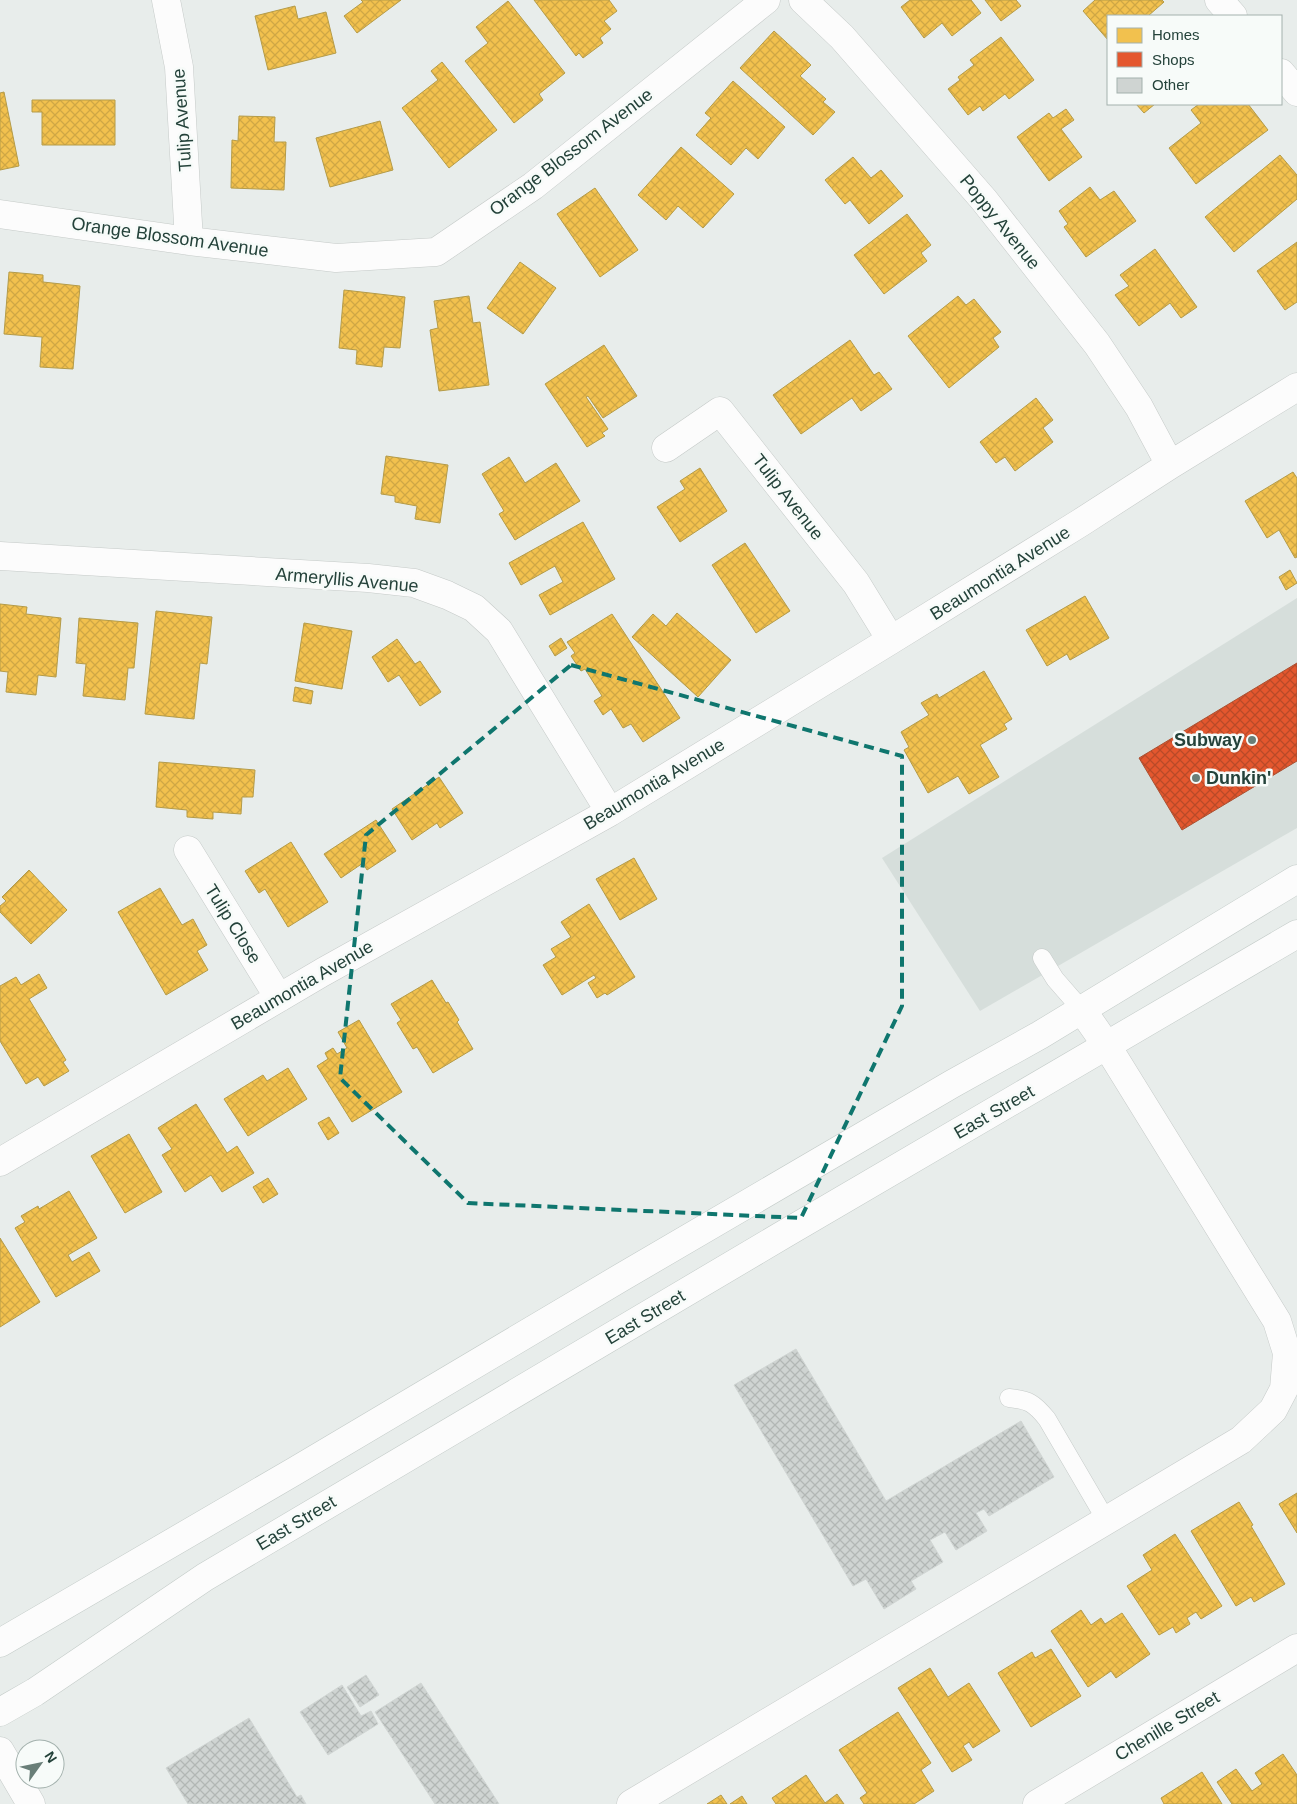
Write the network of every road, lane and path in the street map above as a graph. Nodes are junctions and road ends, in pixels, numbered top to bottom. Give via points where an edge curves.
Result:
1 (166, 0) edge
2 (766, 0) edge
3 (803, 0) edge
4 (1219, 0) edge
5 (1232, 15) edge
6 (1282, 73) edge
7 (1297, 92) edge
8 (0, 214) edge
9 (189, 241) junction
10 (1297, 387) edge
11 (666, 448) dead end
12 (1170, 465) junction
13 (0, 556) edge
14 (891, 640) junction
15 (610, 812) junction
16 (188, 850) dead end
17 (1297, 879) edge
18 (1297, 934) edge
19 (1042, 958) dead end
20 (279, 998) junction
21 (1082, 1010) junction
22 (1107, 1046) junction
23 (1, 1158) edge
24 (1009, 1398) dead end
25 (1106, 1520) junction
26 (0, 1643) edge
27 (1297, 1648) edge
28 (0, 1712) edge
29 (0, 1751) edge
30 (31, 1804) edge
31 (630, 1804) edge
32 (1037, 1804) edge

1 - 9 street, Tulip Avenue via 179,67
2 - 9 street, Orange Blossom Avenue via 533,186 436,252 336,258
3 - 12 street, Poppy Avenue via 842,37 984,200 1098,344 1139,408
4 - 5 street
6 - 7 street
8 - 9 street, Orange Blossom Avenue
10 - 12 street, Beaumontia Avenue
11 - 14 street, Tulip Avenue via 720,411 856,583
12 - 14 street, Beaumontia Avenue
13 - 15 street, Armeryllis Avenue via 414,582 447,595 474,608 499,631
14 - 15 street, Beaumontia Avenue
15 - 20 street, Beaumontia Avenue
16 - 20 street, Tulip Close
17 - 21 street
18 - 22 street, East Street
19 - 21 lane
20 - 23 street, Beaumontia Avenue
21 - 22 street
21 - 26 street
22 - 25 street via 1276,1321 1287,1353 1284,1388 1274,1410 1248,1434
22 - 28 street, East Street via 205,1577 35,1692
24 - 25 lane via 1026,1400 1042,1413
25 - 31 street
27 - 32 street, Chenille Street
29 - 30 street

